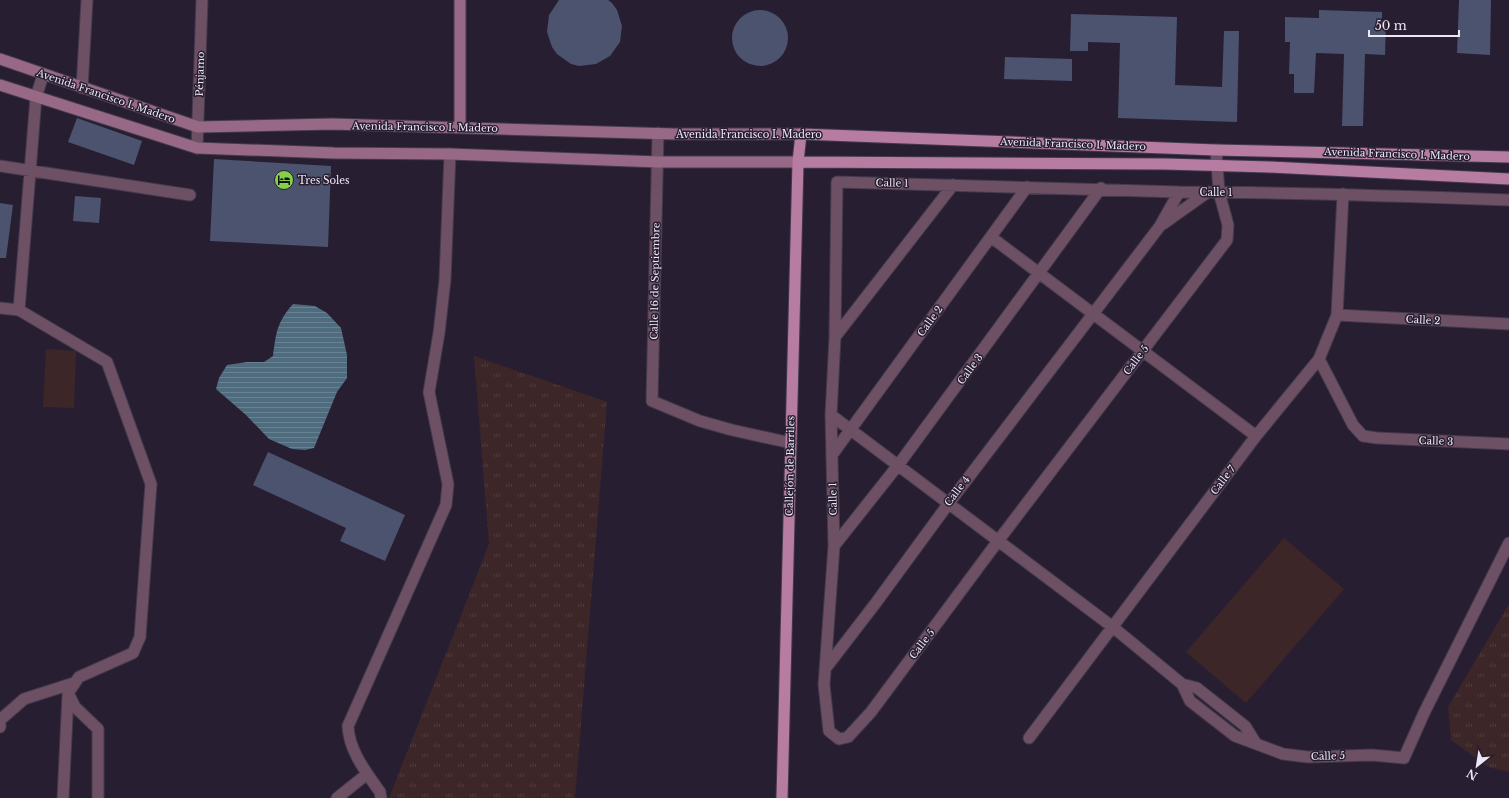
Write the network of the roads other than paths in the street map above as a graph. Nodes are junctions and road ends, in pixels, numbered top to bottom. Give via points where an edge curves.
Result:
1 (87, 0) edge
2 (202, 0) edge
3 (460, 0) edge
4 (0, 59) edge
5 (43, 74) junction
6 (0, 85) edge
7 (82, 88) junction
8 (36, 97) junction
9 (198, 127) junction
10 (460, 127) junction
11 (658, 133) junction
12 (801, 134) junction
13 (197, 148) junction
14 (1216, 150) junction
15 (450, 154) junction
16 (1509, 157) edge
17 (658, 162) junction
18 (798, 162) junction
19 (1216, 165) junction
20 (0, 166) edge
21 (30, 170) junction
22 (1509, 179) edge
23 (953, 185) junction
24 (1027, 186) junction
25 (1101, 188) junction
26 (1180, 192) junction
27 (1214, 192) junction
28 (190, 194) dead end
29 (1343, 194) junction
30 (1509, 200) edge
31 (1160, 226) junction
32 (991, 237) junction
33 (1040, 274) junction
34 (0, 308) edge
35 (19, 310) junction
36 (1092, 314) junction
37 (1337, 315) junction
38 (1509, 324) edge
39 (836, 337) junction
40 (1142, 351) junction
41 (1319, 359) junction
42 (831, 415) junction
43 (852, 429) junction
44 (1256, 436) junction
45 (791, 443) junction
46 (1509, 444) edge
47 (832, 455) junction
48 (899, 464) junction
49 (948, 502) junction
50 (998, 541) junction
51 (1509, 543) edge
52 (834, 546) junction
53 (1114, 628) junction
54 (824, 670) junction
55 (71, 688) junction
56 (0, 726) edge
57 (1029, 738) dead end
58 (839, 739) joint
59 (367, 774) junction
60 (64, 798) edge
61 (98, 798) edge
62 (337, 798) edge
63 (381, 798) edge
64 (782, 798) edge

1 - 7 street
2 - 9 street, Pénjamo
3 - 10 main road
4 - 5 main road, Avenida Francisco I. Madero
5 - 7 main road, Avenida Francisco I. Madero
5 - 8 street
6 - 8 main road, Avenida Francisco I. Madero
7 - 9 main road, Avenida Francisco I. Madero
8 - 13 main road, Avenida Francisco I. Madero
8 - 21 street
9 - 10 main road, Avenida Francisco I. Madero via 332,124
9 - 13 street, Pénjamo
10 - 11 main road, Avenida Francisco I. Madero
11 - 12 main road, Avenida Francisco I. Madero
11 - 17 street, Calle 16 de Septiembre
12 - 14 main road, Avenida Francisco I. Madero
12 - 18 main road, Callejón de Barriles
13 - 15 main road, Avenida Francisco I. Madero
14 - 16 main road, Avenida Francisco I. Madero
14 - 19 street, Calle 5
15 - 17 main road, Avenida Francisco I. Madero
15 - 59 street via 444,280 439,333 429,392 448,484 446,505 348,726 353,750
17 - 18 main road, Avenida Francisco I. Madero
17 - 45 street, Calle 16 de Septiembre via 652,400 700,421
18 - 19 main road, Avenida Francisco I. Madero
18 - 45 main road, Callejón de Barriles
19 - 22 main road, Avenida Francisco I. Madero
19 - 27 street, Calle 5
20 - 21 street
21 - 28 street
21 - 35 street
23 - 24 street, Calle 1
23 - 39 street
23 - 39 street, Calle 1 via 837,182
24 - 25 street, Calle 1
24 - 32 street, Calle 2
25 - 26 street, Calle 1
25 - 33 street, Calle 3
26 - 27 street, Calle 1
26 - 31 street, Calle 4
27 - 29 street, Calle 1
27 - 31 street, Calle 4
27 - 40 street, Calle 5 via 1228,225 1227,240
29 - 30 street, Calle 1
29 - 37 street, Calle 7
31 - 36 street, Calle 4
32 - 33 street
32 - 43 street, Calle 2
33 - 36 street
33 - 48 street, Calle 3
34 - 35 street
35 - 55 street via 106,362 152,484 140,637 132,653 79,677
36 - 40 street
36 - 49 street, Calle 4
37 - 38 street, Calle 2
37 - 41 street, Calle 7
39 - 42 street, Calle 1
40 - 44 street
40 - 50 street, Calle 5
41 - 44 street, Calle 7
41 - 46 street, Calle 3 via 1353,425 1364,436
42 - 43 street, Calle 5
42 - 47 street, Calle 1
43 - 47 street, Calle 2
43 - 48 street, Calle 5
44 - 53 street, Calle 7
45 - 64 main road, Callejón de Barriles
47 - 52 street, Calle 1
48 - 49 street, Calle 5
48 - 52 street, Calle 3
49 - 50 street, Calle 5
49 - 54 street, Calle 4
50 - 53 street, Calle 5
50 - 58 street, Calle 5 via 871,712 848,737
51 - 53 street, Calle 5 via 1404,758 1372,755 1308,757 1283,754 1255,742 1245,726 1197,688 1182,684
52 - 54 street, Calle 1
53 - 57 street, Calle 7
54 - 58 street, Calle 1 via 829,731
55 - 56 street via 24,699 0,720
55 - 60 street
55 - 61 street via 75,708 98,729
59 - 62 street
59 - 63 street via 380,792

